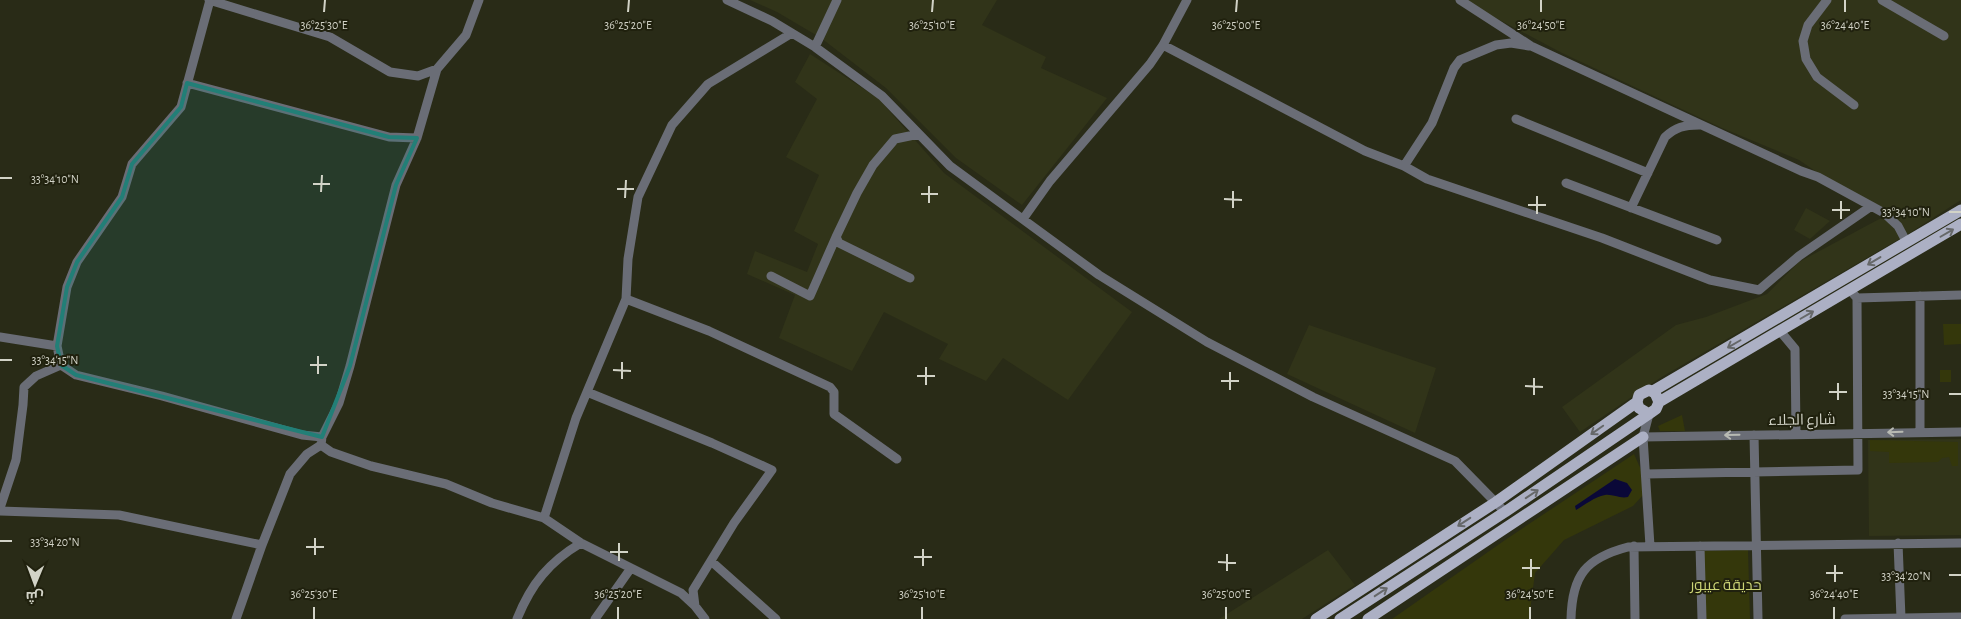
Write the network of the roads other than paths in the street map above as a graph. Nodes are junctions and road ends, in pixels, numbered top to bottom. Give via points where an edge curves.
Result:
1 (210, 0) edge
2 (479, 0) edge
3 (727, 0) edge
4 (837, 0) edge
5 (1187, 0) edge
6 (1460, 0) edge
7 (1826, 0) edge
8 (1882, 0) edge
9 (792, 32) junction
10 (1944, 36) dead end
11 (1163, 45) junction
12 (1531, 46) junction
13 (815, 47) junction
14 (437, 69) junction
15 (187, 83) junction
16 (1854, 105) dead end
17 (1516, 120) dead end
18 (1702, 125) junction
19 (919, 134) junction
20 (417, 138) junction
21 (1404, 166) junction
22 (1648, 173) junction
23 (1566, 183) dead end
24 (1870, 207) junction
25 (1631, 208) junction
26 (1961, 210) edge
27 (1023, 219) junction
28 (1961, 224) edge
29 (836, 237) junction
30 (1717, 240) dead end
31 (1903, 243) junction
32 (1906, 257) junction
33 (771, 276) dead end
34 (910, 278) dead end
35 (1842, 280) junction
36 (1854, 294) junction
37 (1961, 295) edge
38 (1920, 296) junction
39 (626, 299) junction
40 (1780, 330) junction
41 (0, 336) edge
42 (57, 346) junction
43 (61, 365) junction
44 (1653, 391) junction
45 (587, 392) junction
46 (1637, 402) junction
47 (1660, 402) junction
48 (1649, 414) junction
49 (1920, 432) junction
50 (1961, 432) edge
51 (1796, 433) junction
52 (1858, 433) junction
53 (1754, 435) junction
54 (1643, 437) junction
55 (322, 441) junction
56 (897, 459) dead end
57 (1756, 473) junction
58 (1646, 474) junction
59 (1496, 502) junction
60 (0, 510) edge
61 (1505, 512) junction
62 (544, 518) junction
63 (581, 543) junction
64 (1961, 543) edge
65 (1756, 544) junction
66 (1898, 544) junction
67 (262, 546) junction
68 (1634, 546) junction
69 (1650, 546) junction
70 (1700, 546) junction
71 (711, 561) junction
72 (631, 568) junction
73 (1339, 604) junction
74 (695, 606) junction
75 (1961, 616) edge
76 (1346, 617) edge
77 (1901, 618) junction
78 (236, 619) edge
79 (518, 619) edge
80 (595, 619) edge
81 (705, 619) edge
82 (776, 619) edge
83 (1316, 619) edge
84 (1368, 619) edge
85 (1571, 619) edge
86 (1635, 619) edge
87 (1702, 619) edge
88 (1758, 619) edge
89 (1845, 619) edge

1 - 14 street via 330,37 390,72 418,76
1 - 15 street
2 - 14 street via 466,35
3 - 9 street
4 - 13 street
5 - 11 street
6 - 12 street
7 - 16 street via 1808,25 1803,41 1806,59 1817,77
8 - 10 street
9 - 13 street
9 - 39 street via 708,84 672,125 638,197 628,259
11 - 21 street via 1366,151
11 - 27 street via 1050,181
12 - 18 street
12 - 21 street via 1496,45 1460,60 1432,123
13 - 19 street via 882,96
14 - 20 street
15 - 20 street via 390,137
15 - 42 street via 181,107 132,164 122,197 76,262 67,287
17 - 22 street
18 - 22 street via 1684,125 1665,137
18 - 24 street via 1818,177
19 - 27 street via 950,166
19 - 29 street via 895,139 873,165
20 - 55 street via 396,185 350,366
21 - 24 street via 1427,179 1602,238 1710,280 1759,290 1800,256
22 - 25 street
23 - 25 street
24 - 31 street via 1898,226
25 - 30 street
26 - 31 main road
27 - 59 street via 1099,276 1207,342 1314,397 1455,461
32 -> 28 main road
29 - 33 street via 810,296
29 - 34 street via 839,243
31 - 32 main road
31 -> 35 main road
32 - 36 main road
35 - 36 main road
35 -> 44 main road
36 - 38 street
40 -> 36 main road
36 - 52 street
37 - 38 street
38 - 49 street
39 - 45 street
39 - 56 street via 709,331 830,387 834,392 834,414
40 - 47 main road
40 - 51 street via 1795,349
41 - 42 street
42 - 43 street
43 - 55 street via 76,375
43 - 60 street via 36,376 24,387 16,460
44 - 46 main road via 1642,392
44 - 47 main road
45 - 62 street
45 - 71 street via 772,470
46 - 48 main road via 1639,408
46 -> 59 main road
47 - 48 main road
48 - 54 street
61 -> 48 main road
49 - 50 street, شارع الجلاء
49 -> 52 street, شارع الجلاء
51 - 52 street, شارع الجلاء
51 - 53 street, شارع الجلاء
52 - 57 street via 1858,470
53 -> 54 street, شارع الجلاء
53 - 57 street
54 - 58 street
54 - 84 main road
55 - 62 street via 331,452 446,484 492,503
55 - 67 street via 290,474
57 - 58 street
57 - 65 street
58 - 69 street
59 - 61 street
59 -> 73 main road
60 - 67 street via 119,515
76 -> 61 main road
62 - 63 street
63 - 72 street
63 - 79 street via 560,556 532,588
64 - 66 street
65 - 66 street
65 - 70 street
65 - 88 street
66 - 77 street
67 - 78 street
68 - 69 street
68 - 85 street via 1612,551 1589,564 1574,587
68 - 86 street
69 - 70 street
70 - 87 street
71 - 74 street via 693,590
71 - 82 street
72 - 74 street via 681,593
72 - 80 street
73 - 76 main road
73 - 83 main road
74 - 81 street
75 - 77 street
77 - 89 street

